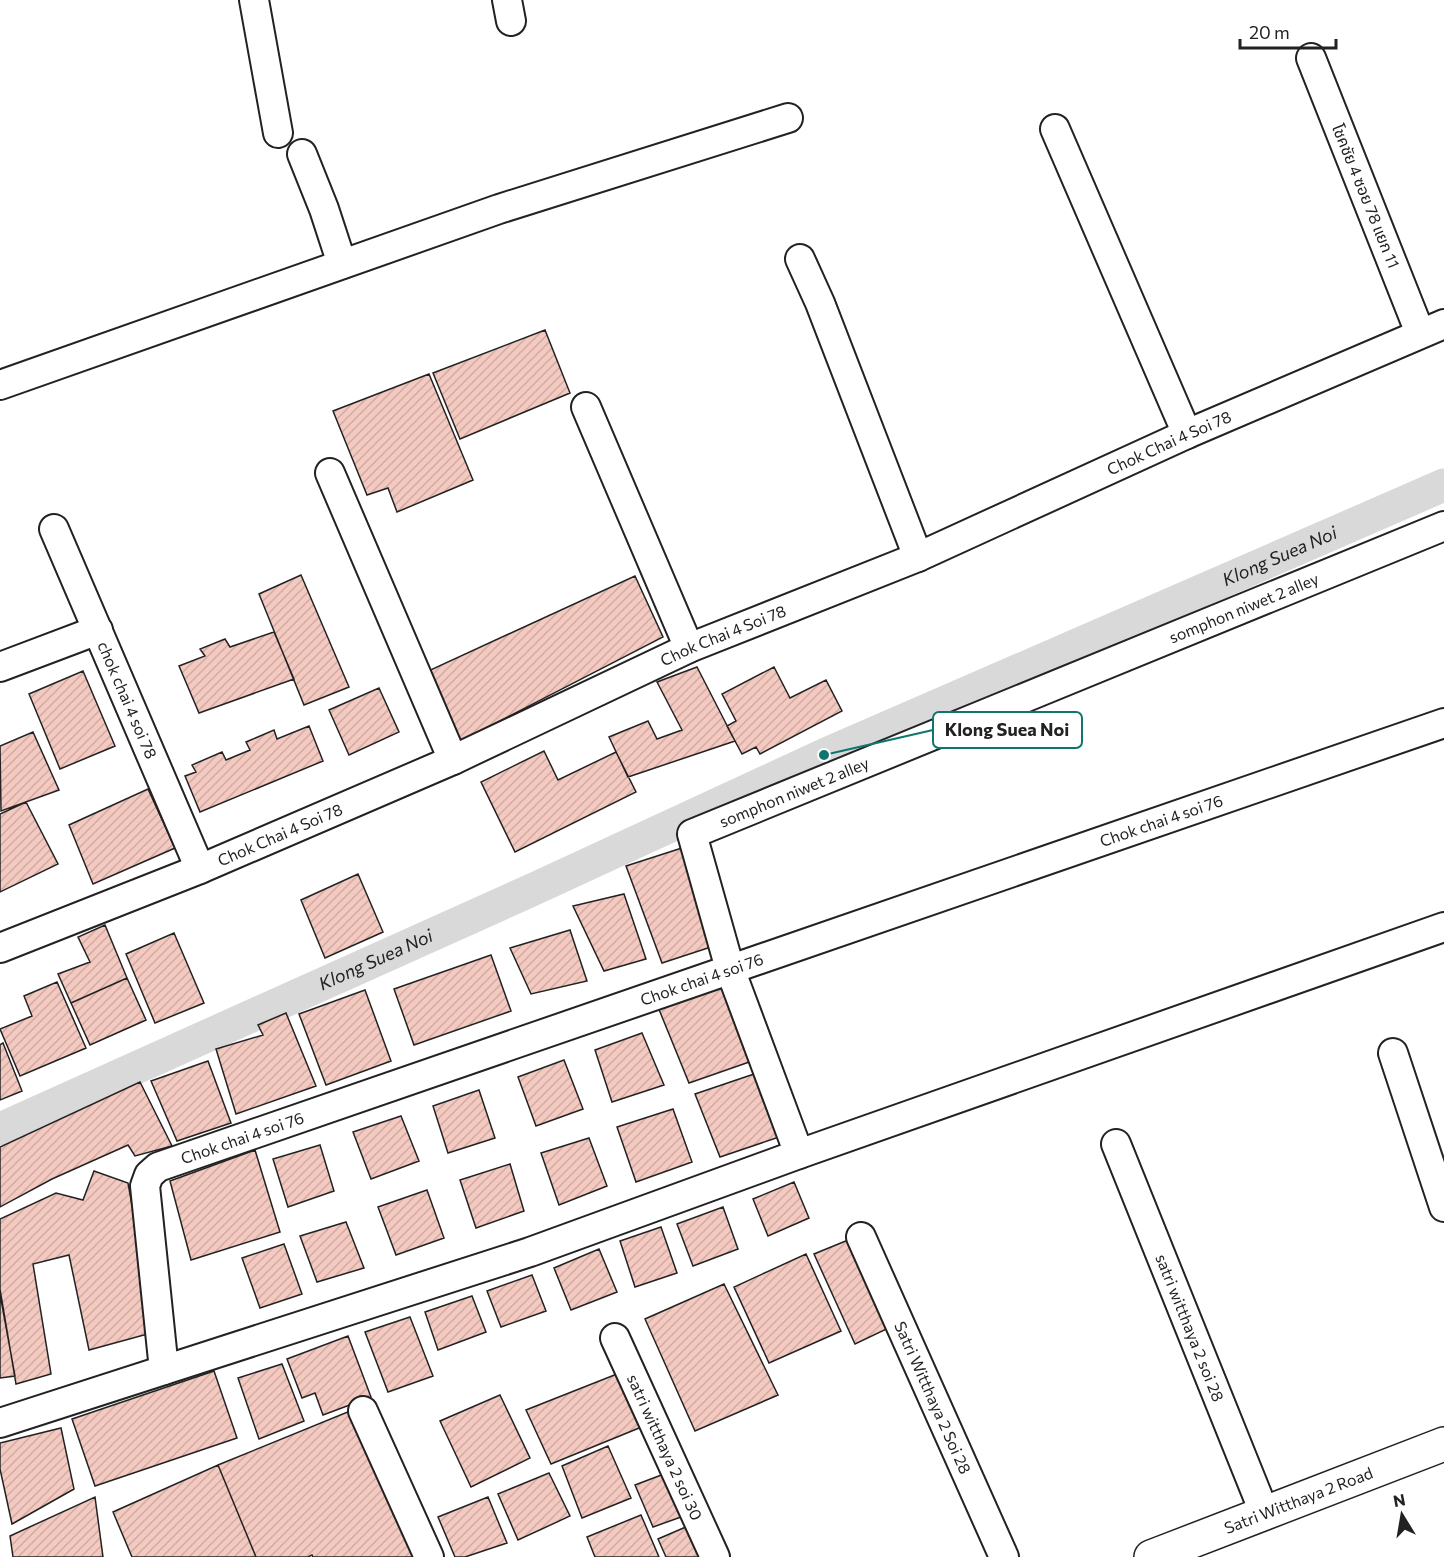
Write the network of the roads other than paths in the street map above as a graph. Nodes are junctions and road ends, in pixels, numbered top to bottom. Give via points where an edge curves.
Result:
1 (254, 0) edge
2 (1311, 58) dead end
3 (788, 118) dead end
4 (1055, 129) dead end
5 (278, 133) dead end
6 (303, 154) dead end
7 (800, 259) dead end
8 (342, 264) junction
9 (1432, 328) edge
10 (0, 386) edge
11 (586, 407) dead end
12 (1186, 434) junction
13 (330, 473) dead end
14 (1444, 526) edge
15 (54, 529) dead end
16 (918, 557) junction
17 (98, 630) junction
18 (689, 648) junction
19 (0, 667) edge
20 (1444, 723) edge
21 (453, 760) junction
22 (200, 869) junction
23 (1444, 927) edge
24 (0, 948) edge
25 (730, 969) junction
26 (1393, 1053) dead end
27 (1116, 1144) dead end
28 (799, 1154) junction
29 (1444, 1208) edge
30 (861, 1237) dead end
31 (615, 1338) dead end
32 (164, 1370) junction
33 (363, 1411) dead end
34 (0, 1423) edge
35 (1444, 1444) edge
36 (1264, 1512) junction
37 (429, 1557) edge
38 (715, 1557) edge
39 (1004, 1557) edge
40 (1151, 1557) edge

1 - 5 street
2 - 9 street, โชคชัย 4 ซอย 78 แยก 11
3 - 8 street via 499,209
4 - 12 street
6 - 8 street
7 - 16 street
8 - 10 street
9 - 12 street, Chok Chai 4 Soi 78
11 - 18 street
12 - 16 street, Chok Chai 4 Soi 78
13 - 21 street
14 - 25 street, somphon niwet 2 alley via 692,834
15 - 17 street, chok chai 4 soi 78
16 - 18 street, Chok Chai 4 Soi 78
17 - 19 street
17 - 22 street, chok chai 4 soi 78
18 - 21 street, Chok Chai 4 Soi 78
20 - 25 street, Chok chai 4 soi 76
21 - 22 street, Chok Chai 4 Soi 78
22 - 24 street, Chok Chai 4 Soi 78
23 - 28 street
25 - 28 street, somphon niwet 2 alley
25 - 32 street, Chok chai 4 soi 76 via 158,1167 145,1186
26 - 29 street
27 - 36 street, satri witthaya 2 soi 28
28 - 32 street via 530,1252
30 - 39 street, Satri Witthaya 2 Soi 28
31 - 38 street, satri witthaya 2 soi 30
32 - 34 street
33 - 37 street
35 - 36 street, Satri Witthaya 2 Road
36 - 40 street, Satri Witthaya 2 Road

